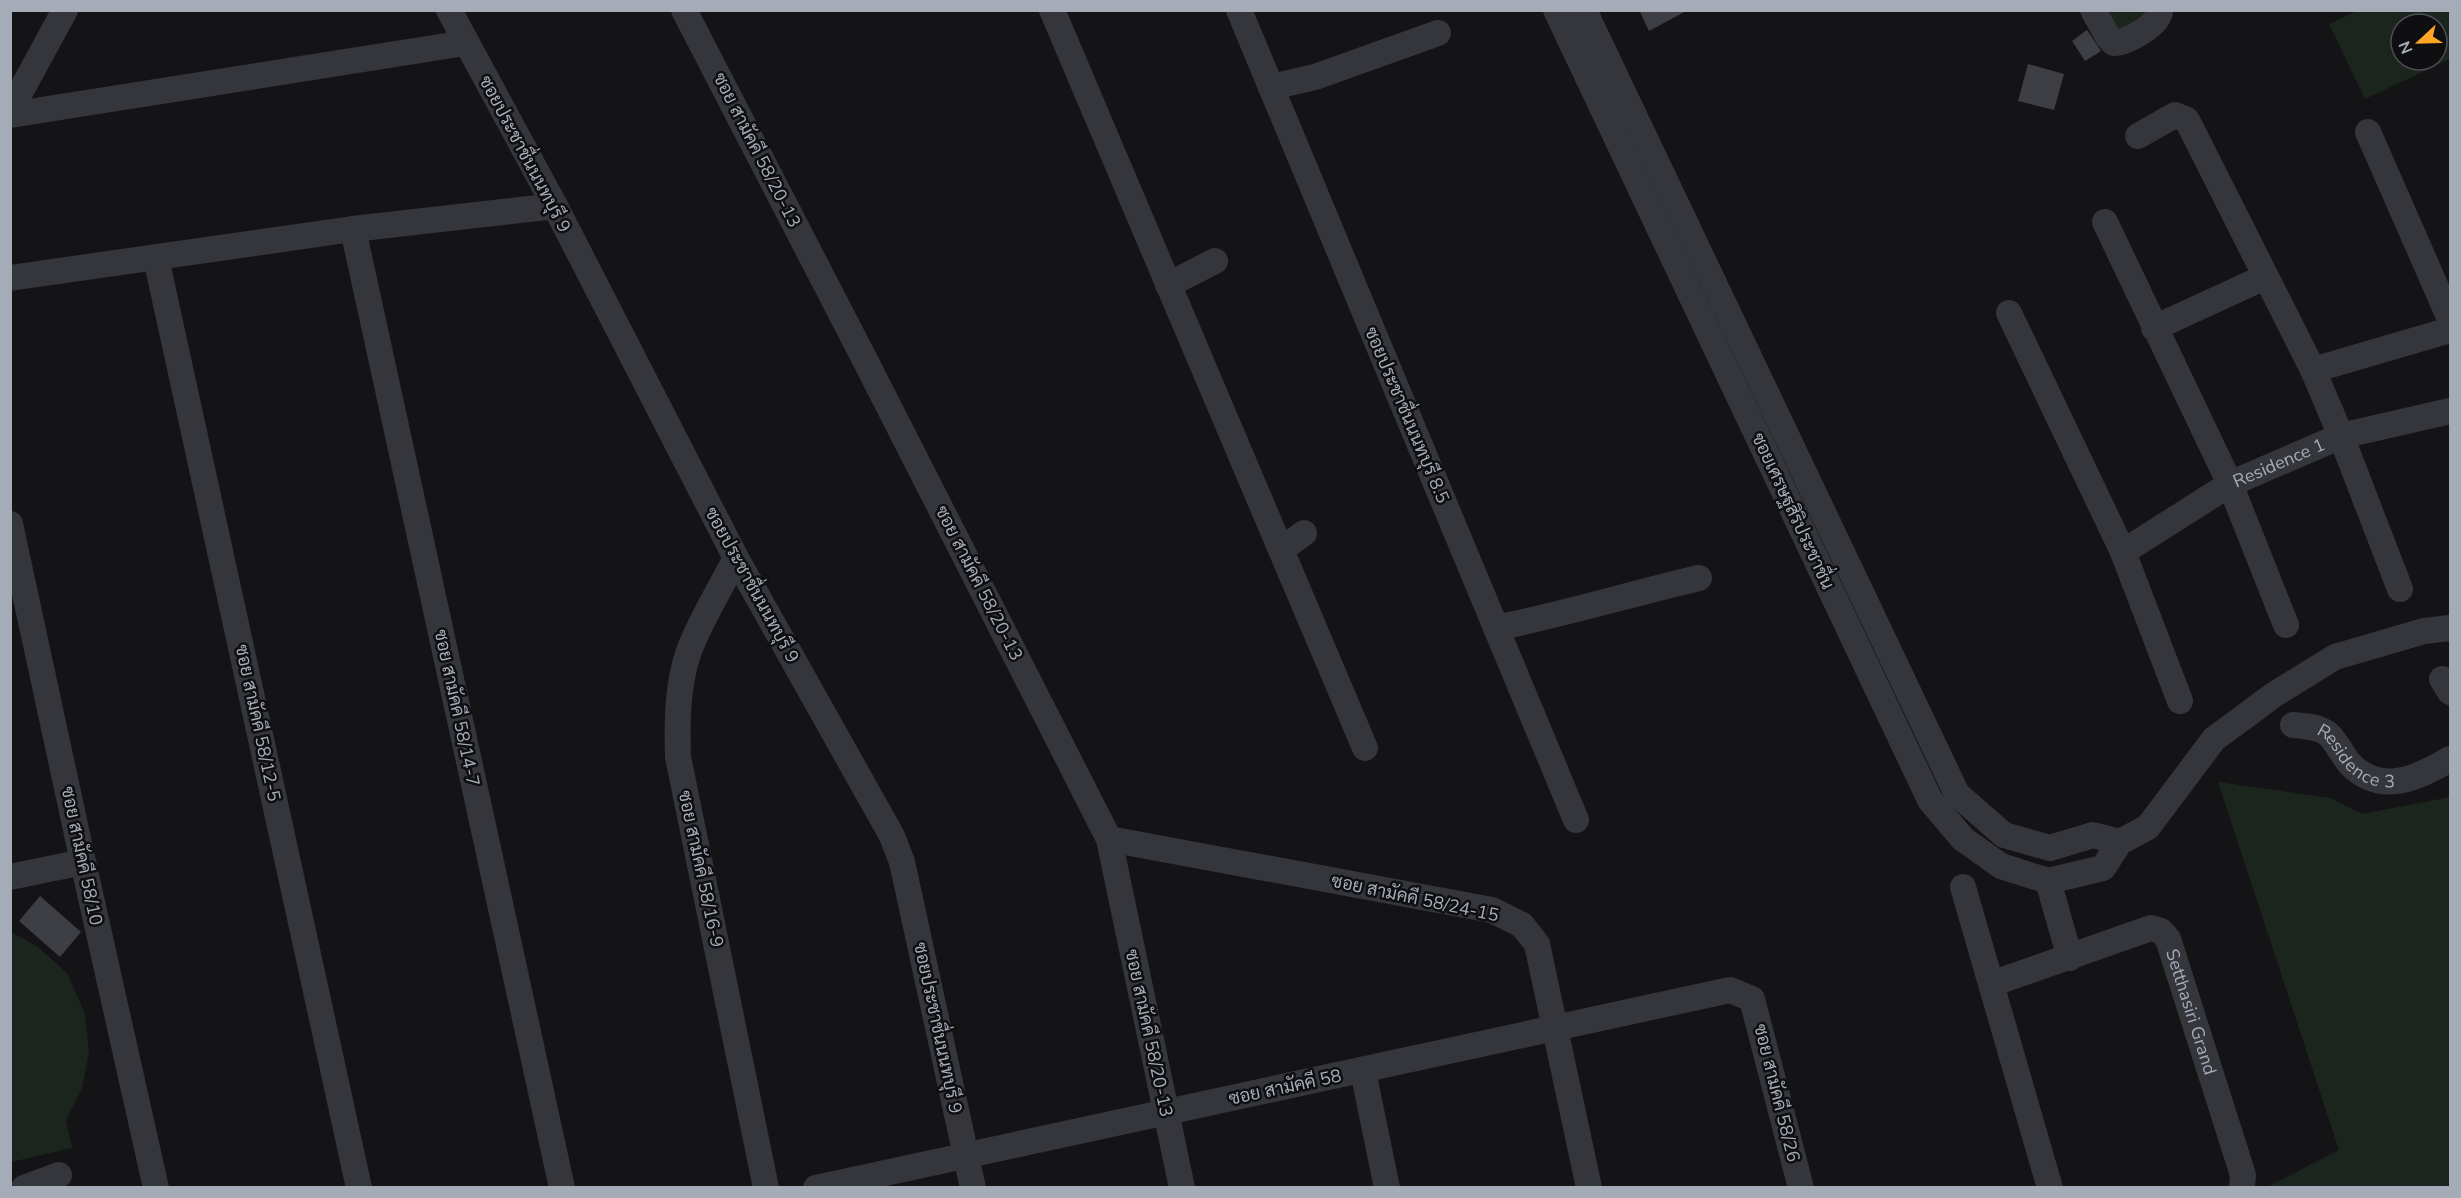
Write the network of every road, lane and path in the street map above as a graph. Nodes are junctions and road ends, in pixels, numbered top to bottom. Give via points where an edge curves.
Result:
1 (65, 10) edge
2 (449, 10) edge
3 (684, 10) edge
4 (1052, 10) edge
5 (1239, 10) edge
6 (1556, 10) edge
7 (1584, 10) edge
8 (2093, 10) edge
9 (2160, 10) edge
10 (1438, 33) dead end
11 (465, 43) junction
12 (1271, 87) junction
13 (10, 113) edge
14 (2368, 132) dead end
15 (2139, 136) dead end
16 (555, 206) junction
17 (2105, 222) dead end
18 (352, 229) junction
19 (156, 258) junction
20 (1215, 261) dead end
21 (2265, 277) junction
22 (10, 278) edge
23 (1168, 285) junction
24 (2009, 313) dead end
25 (2451, 319) edge
26 (2154, 328) junction
27 (2451, 330) edge
28 (2313, 370) junction
29 (2451, 411) edge
30 (2341, 436) junction
31 (2230, 484) junction
32 (10, 524) edge
33 (1304, 533) dead end
34 (1281, 550) junction
35 (2123, 552) junction
36 (736, 558) junction
37 (1699, 578) dead end
38 (2400, 589) dead end
39 (2286, 626) dead end
40 (1496, 628) junction
41 (2451, 628) edge
42 (2180, 701) dead end
43 (2293, 725) dead end
44 (1365, 748) dead end
45 (2451, 759) edge
46 (1576, 820) dead end
47 (1109, 839) junction
48 (2120, 843) junction
49 (83, 862) junction
50 (10, 878) edge
51 (2048, 880) junction
52 (1963, 886) dead end
53 (2070, 958) junction
54 (1991, 984) junction
55 (1752, 999) joint
56 (1555, 1028) junction
57 (1363, 1071) junction
58 (1166, 1112) junction
59 (966, 1155) junction
60 (59, 1174) dead end
61 (24, 1188) edge
62 (156, 1188) edge
63 (359, 1188) edge
64 (562, 1188) edge
65 (766, 1188) edge
66 (816, 1188) edge
67 (973, 1188) edge
68 (1182, 1188) edge
69 (1387, 1188) edge
70 (1589, 1188) edge
71 (1801, 1188) edge
72 (2050, 1188) edge
73 (2242, 1188) edge

1 - 13 street
2 - 11 street, ซอยประชาชื่นนนทบุรี 9
3 - 47 street, ซอย สามัคคี 58/20-13
4 - 23 street
5 - 12 street, ซอยประชาชื่นนนทบุรี 8.5
6 - 51 street, ซอยเศรษฐสิริประชาชื่น via 1930,800 1963,839 2001,866
7 - 48 street, ซอยเศรษฐสิริประชาชื่น via 1957,794 2004,835 2050,848 2093,835
8 - 9 street via 2108,37 2114,43 2122,43 2156,22
10 - 12 street via 1315,76
11 - 13 street
11 - 16 street, ซอยประชาชื่นนนทบุรี 9
12 - 40 street, ซอยประชาชื่นนนทบุรี 8.5
14 - 25 street
15 - 21 street via 2175,116 2187,120
16 - 18 street
16 - 36 street, ซอยประชาชื่นนนทบุรี 9
17 - 26 street
18 - 19 street
18 - 64 street, ซอย สามัคคี 58/14-7
19 - 22 street
19 - 63 street, ซอย สามัคคี 58/12-5
20 - 23 street
21 - 26 street
21 - 28 street
23 - 34 street
24 - 35 street
26 - 31 street
27 - 28 street
28 - 30 street
29 - 30 street, Residence 1
30 - 31 street, Residence 1
30 - 38 street
31 - 35 street, Residence 1
31 - 39 street
32 - 49 street, ซอย สามัคคี 58/10
33 - 34 street
34 - 44 street
35 - 42 street
36 - 59 street, ซอยประชาชื่นนนทบุรี 9 via 892,837 902,862
36 - 65 street, ซอย สามัคคี 58/16-9 via 689,650 677,719 678,758
37 - 40 street
40 - 46 street, ซอยประชาชื่นนนทบุรี 8.5
41 - 48 street, ซอยเศรษฐสิริประชาชื่น via 2424,631 2335,657 2275,694 2214,739 2148,827
43 - 45 street, Residence 3 via 2328,734 2350,764 2368,778 2396,782 2424,775
47 - 56 street, ซอย สามัคคี 58/24-15 via 1492,910 1512,918 1538,944
47 - 58 street, ซอย สามัคคี 58/20-13
48 - 51 street, ซอยเศรษฐสิริประชาชื่น via 2103,867
49 - 50 street
49 - 62 street, ซอย สามัคคี 58/10
51 - 53 street
52 - 54 street
53 - 54 street, Setthasiri Grand
53 - 73 street, Setthasiri Grand via 2151,928 2168,939 2243,1175
54 - 72 street
55 - 56 street, ซอย สามัคคี 58 via 1730,990
55 - 71 street, ซอย สามัคคี 58/26
56 - 57 street, ซอย สามัคคี 58
56 - 70 street, ซอย สามัคคี 58/24-15
57 - 58 street, ซอย สามัคคี 58
57 - 69 street
58 - 59 street, ซอย สามัคคี 58
58 - 68 street, ซอย สามัคคี 58/20-13
59 - 66 street, ซอย สามัคคี 58
59 - 67 street, ซอยประชาชื่นนนทบุรี 9
60 - 61 street

